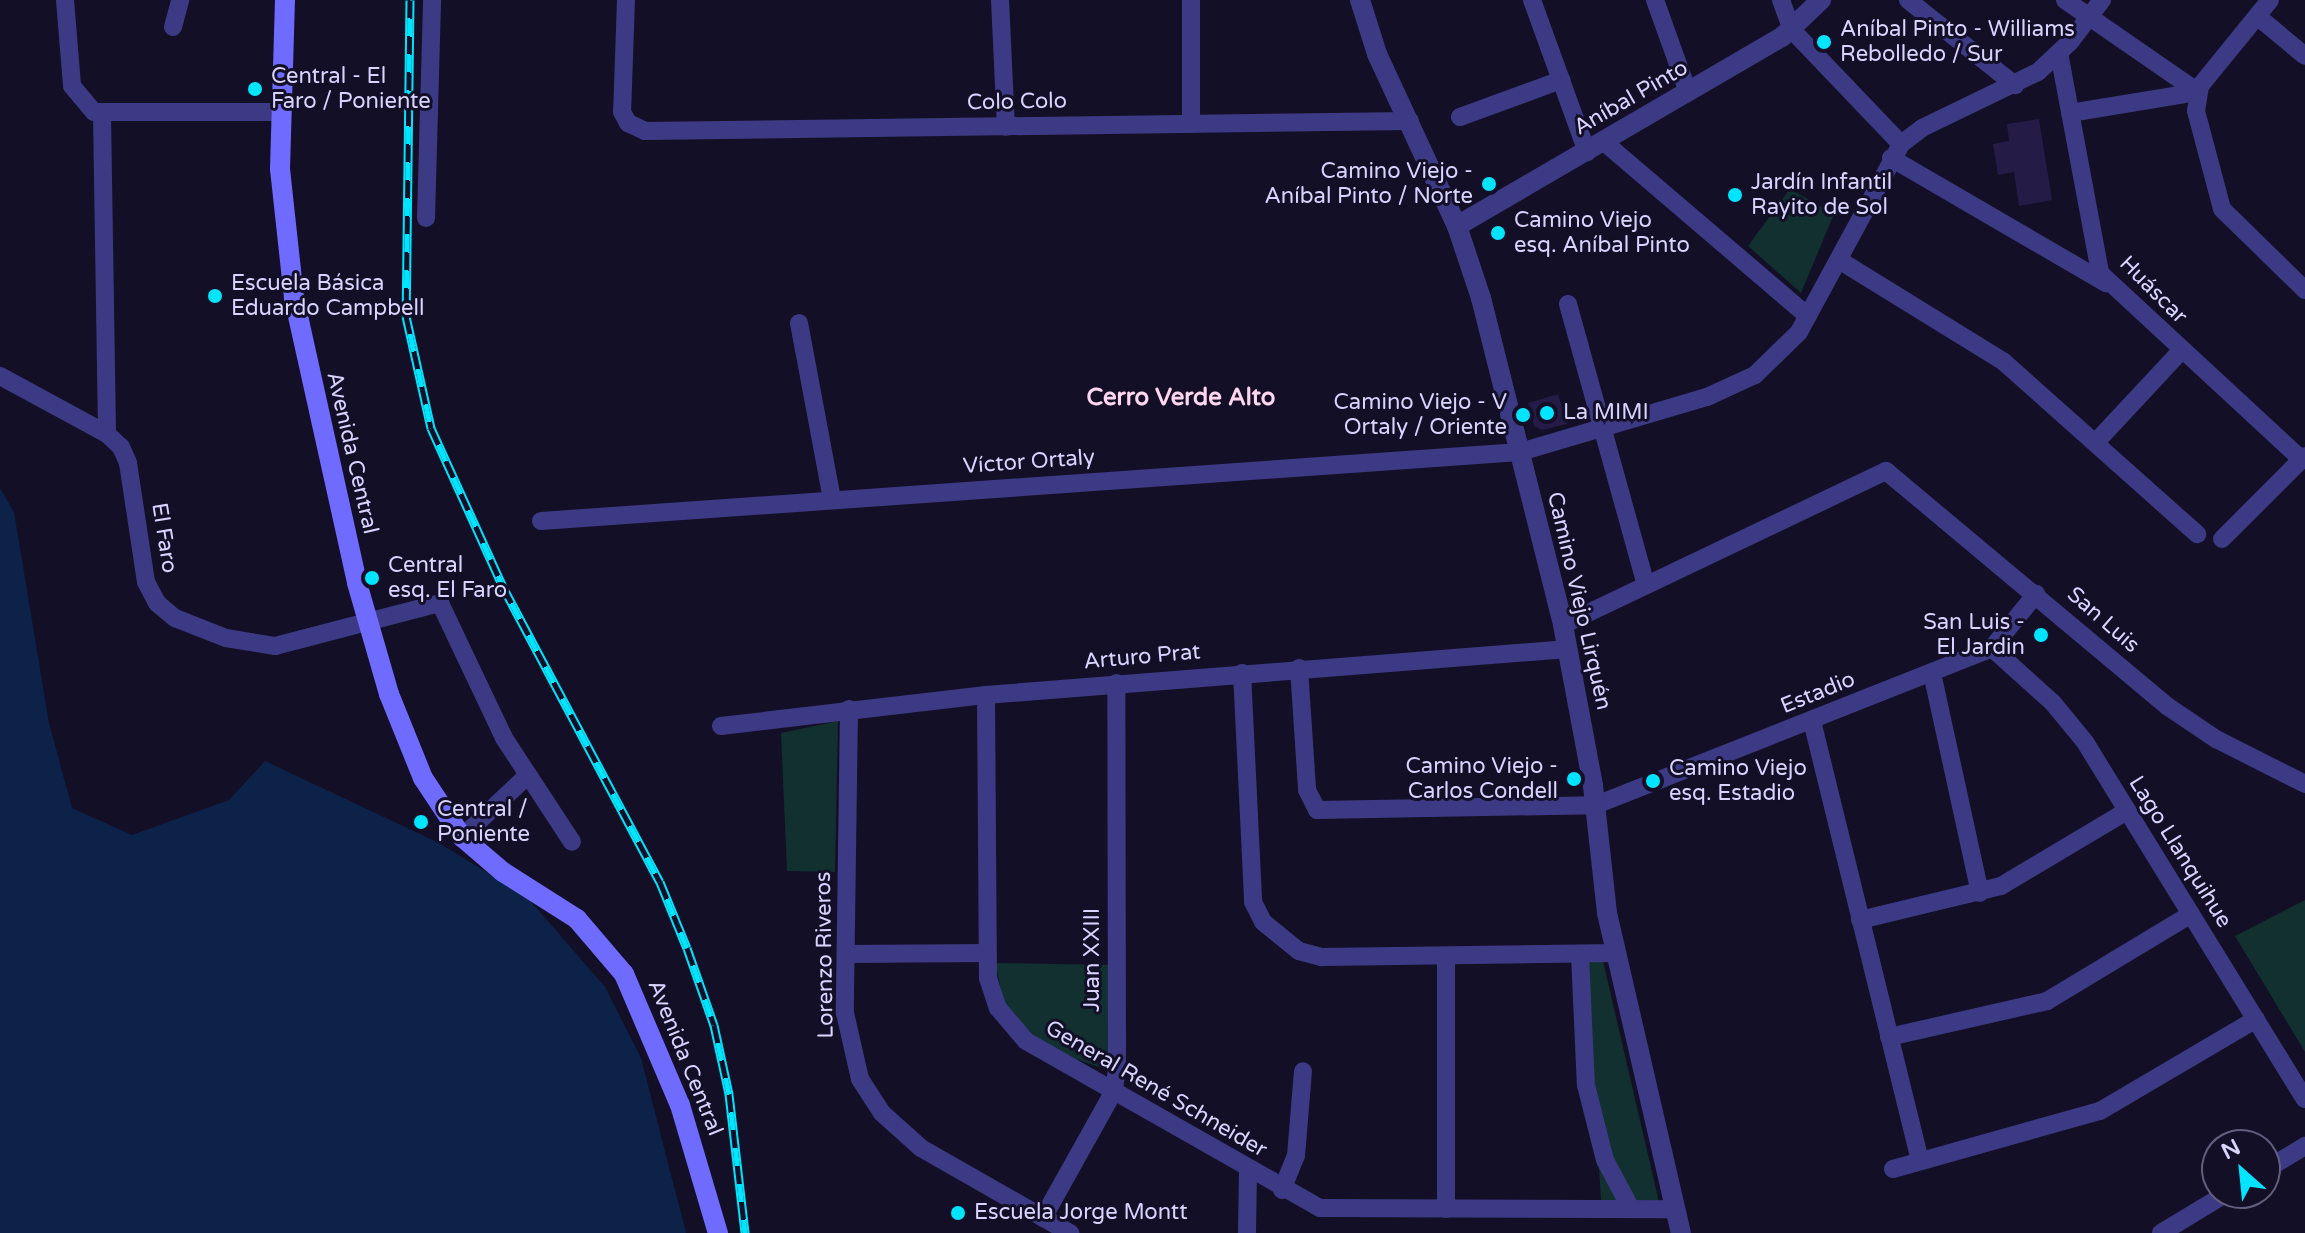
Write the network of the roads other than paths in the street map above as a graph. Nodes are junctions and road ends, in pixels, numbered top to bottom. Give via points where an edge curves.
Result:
1 (65, 0) edge
2 (180, 0) edge
3 (285, 0) edge
4 (432, 0) edge
5 (626, 0) edge
6 (1000, 0) edge
7 (1191, 0) edge
8 (1360, 0) edge
9 (1532, 0) edge
10 (1655, 0) edge
11 (1781, 0) edge
12 (1821, 0) edge
13 (1908, 0) edge
14 (2065, 0) edge
15 (2102, 0) edge
16 (2270, 0) edge
17 (2257, 16) junction
18 (2088, 19) junction
19 (173, 27) dead end
20 (1792, 30) junction
21 (2059, 53) junction
22 (2305, 56) edge
23 (1561, 80) junction
24 (2015, 85) junction
25 (1688, 92) junction
26 (2198, 92) junction
27 (279, 112) junction
28 (2070, 113) junction
29 (102, 114) junction
30 (1460, 117) dead end
31 (1410, 121) junction
32 (1191, 124) junction
33 (1006, 127) junction
34 (1596, 147) junction
35 (1896, 151) junction
36 (426, 218) dead end
37 (1457, 226) junction
38 (1839, 260) junction
39 (2106, 283) junction
40 (2305, 290) edge
41 (1568, 304) dead end
42 (1808, 316) junction
43 (799, 323) dead end
44 (2181, 351) junction
45 (0, 376) edge
46 (1602, 428) junction
47 (107, 434) junction
48 (2096, 442) junction
49 (1520, 452) junction
50 (2304, 462) edge
51 (832, 500) junction
52 (541, 521) dead end
53 (2197, 534) dead end
54 (2222, 539) dead end
55 (1646, 585) junction
56 (2036, 594) junction
57 (367, 622) junction
58 (1563, 625) junction
59 (1992, 648) junction
60 (1568, 649) junction
61 (1299, 668) junction
62 (1242, 673) junction
63 (1932, 673) junction
64 (1116, 683) junction
65 (986, 695) junction
66 (849, 709) junction
67 (1812, 721) junction
68 (721, 726) dead end
69 (527, 776) junction
70 (2305, 784) edge
71 (1596, 805) junction
72 (2127, 811) junction
73 (462, 837) junction
74 (572, 842) dead end
75 (1980, 893) junction
76 (2191, 914) junction
77 (1860, 920) junction
78 (987, 953) junction
79 (1616, 953) junction
80 (846, 954) junction
81 (1580, 955) junction
82 (1446, 956) junction
83 (2256, 1019) junction
84 (1889, 1037) junction
85 (1303, 1071) dead end
86 (1113, 1093) junction
87 (2305, 1099) edge
88 (2305, 1146) edge
89 (2281, 1160) edge
90 (1920, 1161) junction
91 (1893, 1169) dead end
92 (1248, 1171) junction
93 (1282, 1190) junction
94 (1446, 1209) junction
95 (1631, 1209) junction
96 (1676, 1209) junction
97 (2201, 1209) edge
98 (1043, 1218) junction
99 (718, 1233) edge
100 (1070, 1233) edge
101 (1247, 1233) edge
102 (1681, 1233) edge
103 (2161, 1233) edge

1 - 29 street via 72,86 81,102
2 - 19 street
3 - 27 main road, Avenida Central
4 - 36 street
5 - 33 street, Colo Colo via 621,106 628,123 645,131
6 - 33 street
7 - 32 street
8 - 31 street, Camino Viejo Lirquén via 1377,54
9 - 23 street
10 - 25 street
11 - 20 street
12 - 20 street, Aníbal Pinto
13 - 24 street
14 - 18 street
15 - 18 street
16 - 17 street
17 - 22 street
17 - 26 street
18 - 21 street
18 - 26 street
20 - 25 street, Aníbal Pinto
20 - 35 street
21 - 24 street
21 - 28 street, Huáscar
23 - 30 street
23 - 34 street
24 - 35 street via 1922,128
25 - 34 street, Aníbal Pinto
26 - 28 street
26 - 40 street via 2196,111 2222,209
27 - 29 street
27 - 57 main road, Avenida Central via 294,298
28 - 39 street, Huáscar via 2095,256
29 - 47 street
31 - 32 street, Colo Colo
31 - 37 street, Camino Viejo Lirquén
32 - 33 street, Colo Colo
34 - 37 street, Aníbal Pinto
34 - 42 street
35 - 38 street, Víctor Ortaly
35 - 39 street
37 - 49 street, Camino Viejo Lirquén
38 - 42 street, Víctor Ortaly
38 - 48 street via 1981,345
39 - 44 street, Huáscar
41 - 46 street
42 - 46 street, Víctor Ortaly via 1785,349 1739,384
43 - 51 street
44 - 48 street
44 - 50 street, Huáscar
45 - 47 street, El Faro
46 - 49 street, Víctor Ortaly
46 - 55 street
47 - 57 street, El Faro via 128,463 146,582 157,603 175,618 226,638 275,646
48 - 53 street
49 - 51 street, Víctor Ortaly
49 - 58 street, Camino Viejo Lirquén
50 - 54 street
51 - 52 street, Víctor Ortaly
55 - 56 street, San Luis via 1886,471
55 - 58 street
56 - 59 street, Estadio
56 - 70 street, San Luis via 2189,722
57 - 69 street, El Faro via 440,603 483,699
57 - 73 main road, Avenida Central via 413,757
58 - 60 street, Camino Viejo Lirquén
59 - 63 street, Estadio
59 - 72 street, Lago Llanquihue via 2065,715
60 - 61 street, Arturo Prat
60 - 71 street, Camino Viejo Lirquén
61 - 62 street, Arturo Prat
61 - 71 street via 1307,790 1317,810
62 - 64 street, Arturo Prat
62 - 82 street via 1258,915 1307,955
63 - 67 street, Estadio
63 - 75 street
64 - 65 street, Arturo Prat
64 - 86 street, Juan XXIII via 1119,965
65 - 66 street, Arturo Prat
65 - 78 street, General René Schneider
66 - 68 street, Arturo Prat
66 - 80 street, Lorenzo Riveros
67 - 71 street, Estadio
67 - 77 street
69 - 73 street
69 - 74 street
71 - 79 street, Camino Viejo Lirquén via 1599,870
72 - 75 street via 2018,877
72 - 76 street, Lago Llanquihue
73 - 99 main road, Avenida Central via 503,872 584,925 624,974 666,1066
75 - 77 street
76 - 83 street, Lago Llanquihue
76 - 84 street via 2047,1001
77 - 84 street
78 - 80 street
78 - 86 street, General René Schneider via 993,998 1017,1033
79 - 81 street
79 - 96 street, Camino Viejo Lirquén
80 - 98 street, Lorenzo Riveros via 849,1045 860,1079 882,1113 921,1148
81 - 82 street
81 - 95 street via 1586,1085 1605,1160
82 - 94 street
83 - 87 street, Lago Llanquihue
83 - 90 street via 2100,1111
84 - 90 street
85 - 93 street via 1296,1156
86 - 92 street, General René Schneider
86 - 98 street, Juan XXIII
88 - 89 street
90 - 91 street
92 - 93 street, General René Schneider
92 - 101 street
93 - 94 street, General René Schneider via 1329,1210
94 - 95 street, General René Schneider
95 - 96 street, General René Schneider
96 - 102 street, Camino Viejo Lirquén
97 - 103 street
98 - 100 street, Lorenzo Riveros

